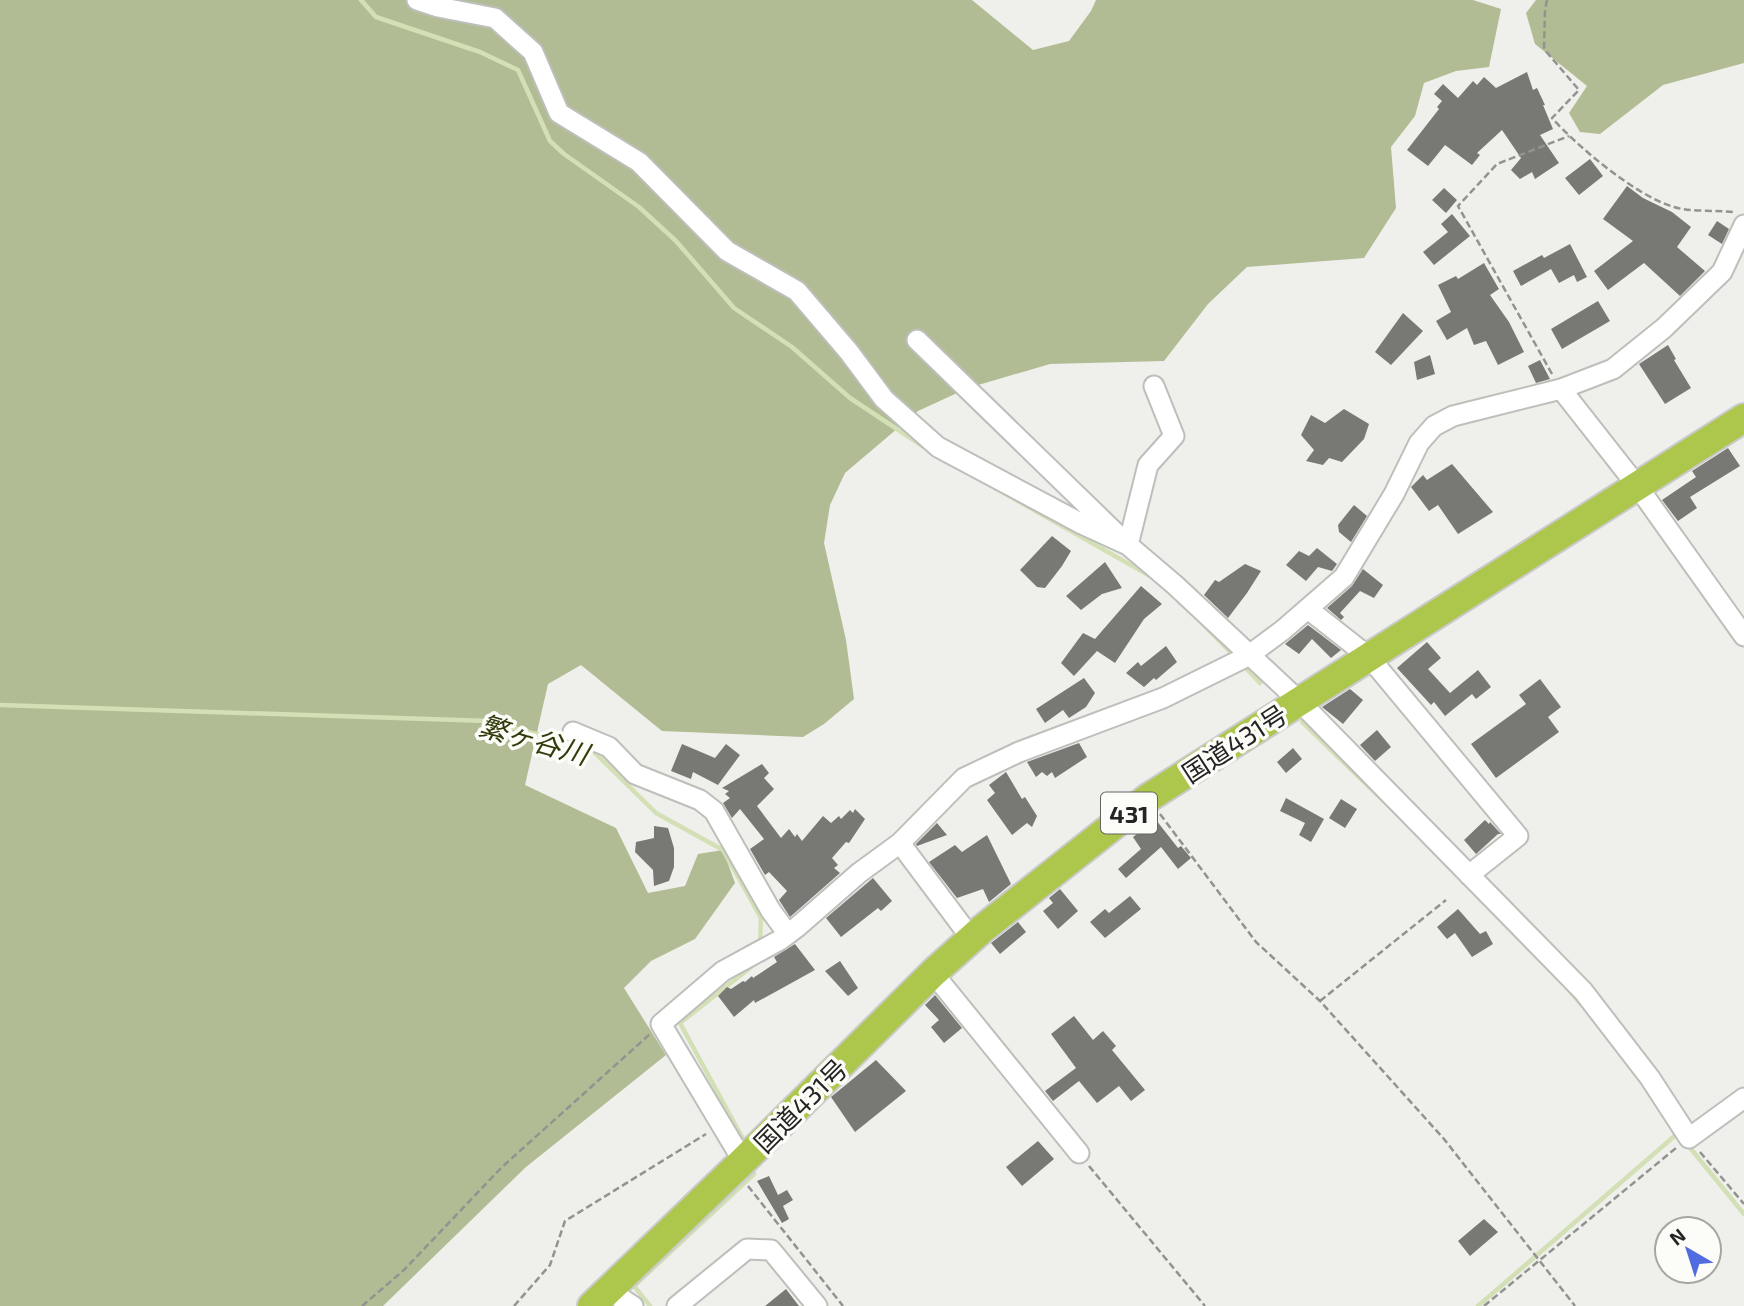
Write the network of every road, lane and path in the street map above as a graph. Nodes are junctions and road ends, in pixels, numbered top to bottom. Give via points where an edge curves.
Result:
1 (417, 0) edge
2 (1548, 0) edge
3 (1569, 136) junction
4 (1744, 212) edge
5 (1744, 225) edge
6 (917, 340) dead end
7 (1154, 386) dead end
8 (1561, 389) junction
9 (1744, 418) edge
10 (1638, 487) junction
11 (1128, 545) junction
12 (1308, 608) junction
13 (1744, 636) edge
14 (1248, 656) junction
15 (1369, 657) junction
16 (1299, 702) junction
17 (572, 732) dead end
18 (1148, 798) junction
19 (900, 843) junction
20 (1469, 876) junction
21 (1446, 900) dead end
22 (788, 934) junction
23 (971, 938) junction
24 (933, 973) junction
25 (1320, 1001) junction
26 (661, 1024) junction
27 (1744, 1098) edge
28 (721, 1125) junction
29 (1689, 1138) junction
30 (1079, 1153) joint
31 (739, 1165) junction
32 (1744, 1204) edge
33 (1538, 1261) junction
34 (600, 1298) edge
35 (362, 1306) edge
36 (514, 1306) edge
37 (633, 1306) edge
38 (677, 1306) edge
39 (817, 1306) edge
40 (843, 1306) edge
41 (1205, 1306) edge
42 (1484, 1306) edge
43 (1575, 1306) edge

1 - 11 street via 495,18 533,52 559,113 639,162 727,251 797,291 884,399 938,446
2 - 3 path via 1544,49 1579,90 1552,118
3 - 4 path via 1617,175 1674,208
3 - 8 path via 1497,164 1458,206
5 - 8 street via 1722,272 1664,328 1613,369
6 - 11 street
7 - 11 street via 1174,436 1148,465
8 - 10 street
8 - 12 street via 1453,416 1434,426 1419,443 1344,577
9 - 10 highway, 国道431号 / 431
10 - 13 street
10 - 15 highway, 国道431号 / 431
11 - 14 street
12 - 14 street
12 - 15 street
14 - 16 street
14 - 19 street via 1163,698 1019,751 964,778
15 - 16 highway, 国道431号 / 431
15 - 20 street via 1518,836
16 - 18 highway, 国道431号 / 431
16 - 20 street
17 - 22 street via 609,747 635,774 700,800 714,811
18 - 23 highway, 国道431号 / 431
18 - 25 path via 1256,942
19 - 22 street
19 - 23 street
20 - 29 street via 1583,991 1650,1077
21 - 25 path
22 - 26 street via 723,971
23 - 24 highway, 国道431号 / 431
24 - 30 street
24 - 31 highway, 国道431号 / 431
25 - 33 path via 1444,1139
26 - 28 street
26 - 35 path via 501,1168 404,1270
27 - 29 street
28 - 31 street
28 - 36 path via 565,1221 550,1265
29 - 32 path
29 - 33 path
30 - 41 path
31 - 34 highway, 国道431号 / 431
31 - 40 path
33 - 42 path
33 - 43 path
34 - 37 street
38 - 39 street via 747,1249 771,1250

